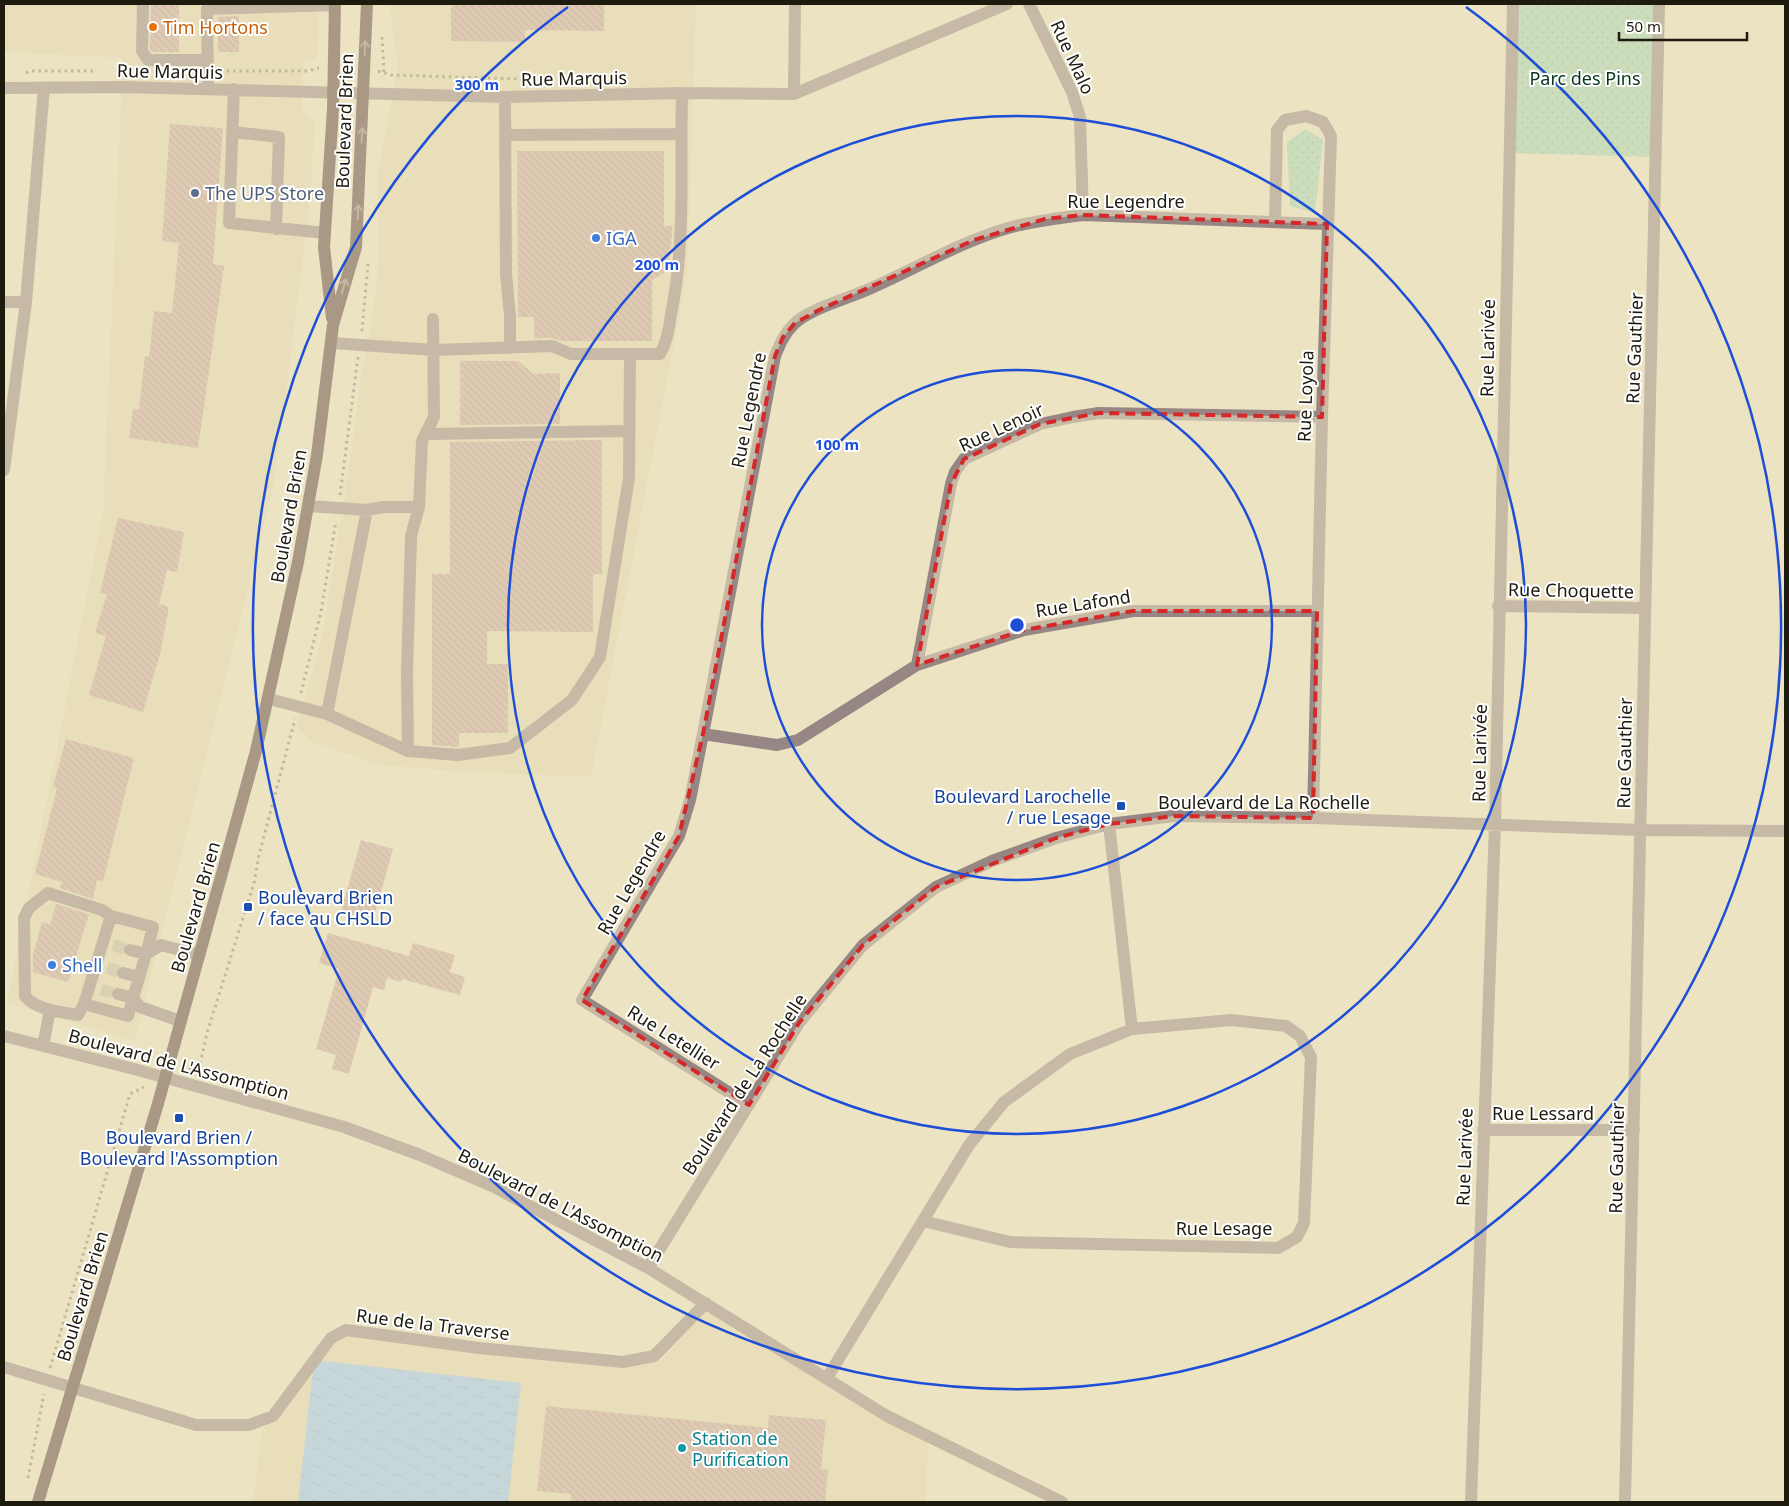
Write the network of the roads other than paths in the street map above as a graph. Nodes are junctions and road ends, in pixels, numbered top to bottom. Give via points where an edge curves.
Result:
1 (143, 4) edge
2 (335, 4) edge
3 (367, 4) edge
4 (795, 4) edge
5 (1007, 4) edge
6 (1029, 4) edge
7 (1513, 4) edge
8 (1660, 4) edge
9 (281, 5) edge
10 (206, 6) edge
11 (208, 60) junction
12 (4, 88) edge
13 (44, 88) junction
14 (208, 89) junction
15 (234, 90) junction
16 (333, 92) junction
17 (363, 93) junction
18 (682, 93) junction
19 (794, 94) junction
20 (506, 97) junction
21 (232, 132) junction
22 (681, 134) junction
23 (507, 135) junction
24 (1083, 215) junction
25 (1275, 222) junction
26 (1327, 224) junction
27 (276, 229) junction
28 (325, 234) junction
29 (4, 302) edge
30 (26, 302) junction
31 (434, 319) dead end
32 (333, 325) junction
33 (331, 343) junction
34 (510, 348) junction
35 (434, 350) junction
36 (630, 354) junction
37 (1322, 417) junction
38 (629, 430) junction
39 (427, 434) junction
40 (4, 470) edge
41 (308, 506) junction
42 (420, 507) junction
43 (367, 510) junction
44 (1498, 606) junction
45 (1644, 608) junction
46 (1317, 611) junction
47 (917, 665) junction
48 (269, 699) junction
49 (326, 714) junction
50 (703, 734) junction
51 (408, 751) junction
52 (1313, 818) junction
53 (1109, 824) junction
54 (1495, 824) junction
55 (1640, 830) junction
56 (1785, 831) edge
57 (111, 916) junction
58 (130, 950) tunnel mouth
59 (146, 954) junction
60 (199, 955) junction
61 (123, 972) tunnel mouth
62 (139, 977) junction
63 (118, 994) tunnel mouth
64 (133, 998) junction
65 (582, 1000) joint
66 (84, 1004) junction
67 (50, 1010) junction
68 (180, 1021) junction
69 (1132, 1029) junction
70 (4, 1036) edge
71 (43, 1046) junction
72 (164, 1078) junction
73 (749, 1105) junction
74 (1483, 1130) junction
75 (1634, 1130) junction
76 (923, 1221) junction
77 (648, 1268) junction
78 (706, 1304) junction
79 (4, 1367) edge
80 (827, 1378) junction
81 (73, 1387) junction
82 (38, 1502) edge
83 (1062, 1502) edge
84 (1471, 1502) edge
85 (1626, 1502) edge

1 - 11 street via 142,51 148,60
2 - 9 street
2 - 16 main road, Boulevard Brien
17 -> 3 main road, Boulevard Brien
4 - 19 street
5 - 19 street, Rue Marquis
6 - 24 street, Rue Malo via 1072,92 1080,117
7 - 44 street, Rue Larivée
8 - 45 street, Rue Gauthier
9 - 10 street
10 - 11 street
11 - 14 street
12 - 13 street, Rue Marquis
13 - 14 street, Rue Marquis
13 - 30 street
14 - 15 street, Rue Marquis
15 - 16 street, Rue Marquis
15 - 21 street
16 - 17 street, Rue Marquis
16 - 28 main road, Boulevard Brien
17 - 20 street, Rue Marquis
32 -> 17 main road, Boulevard Brien via 356,247
18 - 19 street, Rue Marquis
18 - 20 street, Rue Marquis
18 - 22 street
20 - 23 street
21 - 27 street via 229,223
21 - 27 street via 279,137
22 - 23 street
22 - 36 street via 680,248 665,345 660,354
23 - 34 street via 506,274
24 - 25 street, Rue Legendre
24 - 50 street, Rue Legendre via 1045,219 974,240 819,310 795,323 783,336 775,356
25 - 26 street, Rue Legendre
25 - 26 street, Rue Loyola via 1278,130 1285,120 1306,116 1323,122 1331,136
26 - 37 street, Rue Loyola
27 - 28 street
28 - 32 main road, Boulevard Brien
29 - 30 street
30 - 40 street
31 - 35 street
32 - 33 main road, Boulevard Brien
33 - 35 street
33 - 41 main road, Boulevard Brien
34 - 35 street
34 - 36 street via 552,346 571,354
35 - 39 street via 434,417
36 - 38 street
37 - 46 street, Rue Loyola
37 - 47 street, Rue Lenoir via 1099,413 1040,424 964,459 951,484
38 - 39 street
38 - 51 street via 629,478 600,657 572,700 510,748 458,755
39 - 42 street via 422,441
41 - 43 street
41 - 48 main road, Boulevard Brien
42 - 43 street
42 - 51 street via 411,536
43 - 49 street
44 - 45 street, Rue Choquette
44 - 54 street, Rue Larivée
45 - 55 street, Rue Gauthier
46 - 47 street, Rue Lafond via 1133,611 1024,630
46 - 52 street, Rue Loyola
47 - 50 street, Rue Lafond via 798,740 777,745
48 - 49 street
48 - 60 main road, Boulevard Brien
49 - 51 street
50 - 65 street, Rue Legendre via 679,836
52 - 53 street, Boulevard de La Rochelle via 1174,816
52 - 54 street, Boulevard de La Rochelle
53 - 69 street
53 - 73 street, Boulevard de La Rochelle via 1056,838 1001,858 936,887 863,945 800,1023
54 - 55 street, Boulevard de La Rochelle
54 - 74 street, Rue Larivée
55 - 56 street, Boulevard de La Rochelle
55 - 75 street, Rue Gauthier
57 - 59 street via 153,927
57 - 66 street via 108,943 95,988
57 - 67 street via 102,910 48,893 29,908 24,918 25,996 29,1002
58 - 59 street
59 - 60 street via 161,945
59 - 62 street
60 - 68 main road, Boulevard Brien
61 - 62 street
62 - 64 street
63 - 64 street
64 - 66 street via 128,1016
64 - 68 street via 140,1007
65 - 73 street, Rue Letellier
66 - 67 street via 78,1015
67 - 71 street
68 - 72 main road, Boulevard Brien
69 - 76 street, Rue Lesage via 1070,1054 1004,1102 969,1145
69 - 76 street, Rue Lesage via 1230,1020 1286,1026 1300,1036 1311,1057 1304,1223 1297,1237 1278,1248 1010,1242
70 - 71 street, Boulevard de L'Assomption
71 - 72 street, Boulevard de L'Assomption
72 - 77 street, Boulevard de L'Assomption via 344,1127 420,1155 492,1186
72 - 81 main road, Boulevard Brien
73 - 77 street, Boulevard de La Rochelle
74 - 75 street, Rue Lessard
74 - 84 street, Rue Larivée
75 - 85 street, Rue Gauthier
76 - 80 street, Rue Lesage
77 - 78 street, Boulevard de L'Assomption
78 - 80 street, Boulevard de L'Assomption
78 - 81 street, Rue de la Traverse via 654,1356 623,1362 479,1348 346,1330 331,1338 273,1416 249,1425 196,1425
79 - 81 street, Rue de la Traverse
80 - 83 street, Boulevard de L'Assomption via 887,1416
81 - 82 main road, Boulevard Brien

